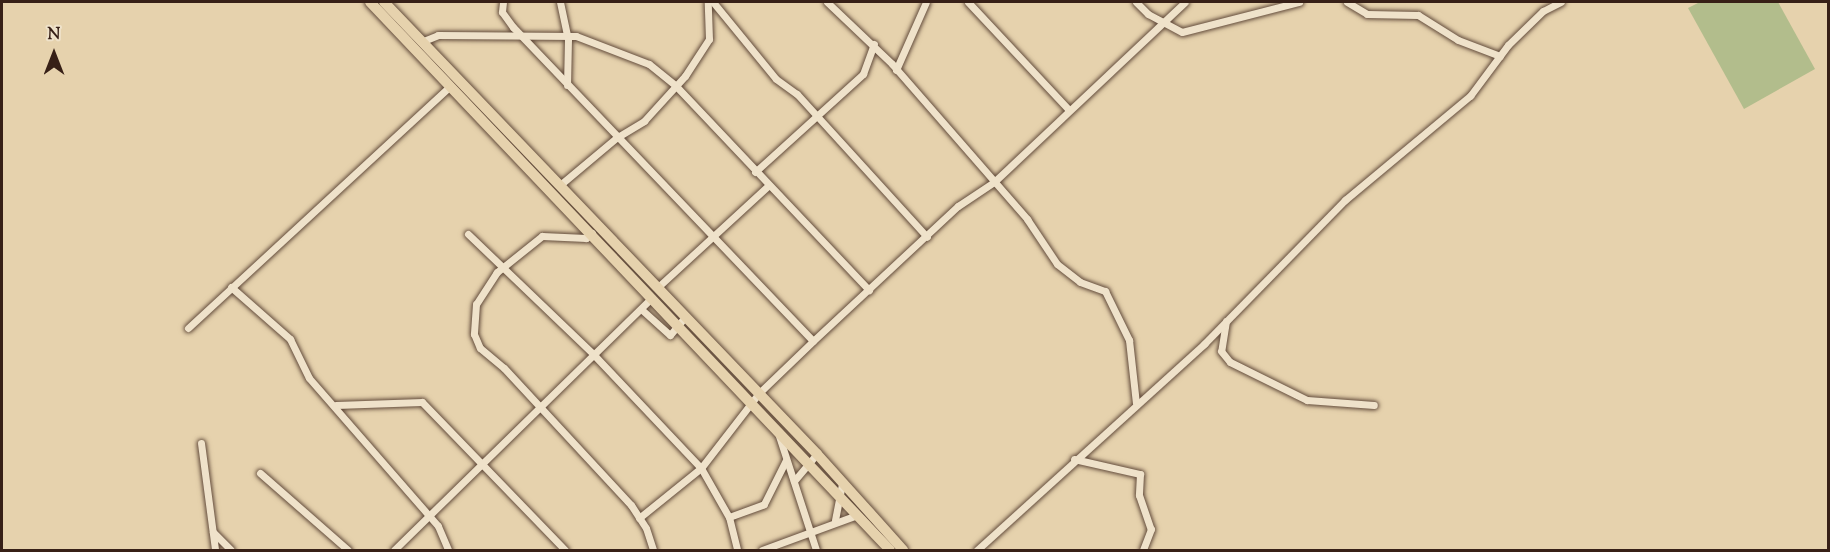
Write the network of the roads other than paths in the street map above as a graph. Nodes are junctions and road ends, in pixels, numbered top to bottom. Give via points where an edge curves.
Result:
1 (370, 2) edge
2 (503, 2) edge
3 (560, 2) edge
4 (711, 2) edge
5 (827, 2) edge
6 (926, 2) edge
7 (968, 2) edge
8 (1136, 2) edge
9 (1185, 2) edge
10 (1299, 2) edge
11 (1347, 2) edge
12 (1561, 2) edge
13 (389, 7) edge
14 (1162, 23) junction
15 (522, 36) junction
16 (567, 39) junction
17 (874, 44) junction
18 (418, 47) junction
19 (1500, 56) junction
20 (896, 70) junction
21 (567, 85) junction
22 (676, 86) junction
23 (448, 88) junction
24 (1068, 109) junction
25 (819, 117) junction
26 (616, 138) junction
27 (755, 172) junction
28 (994, 182) junction
29 (560, 184) junction
30 (768, 186) junction
31 (591, 233) junction
32 (468, 234) dead end
33 (927, 237) junction
34 (714, 239) junction
35 (504, 268) junction
36 (231, 287) junction
37 (869, 290) junction
38 (655, 292) junction
39 (641, 309) junction
40 (683, 321) junction
41 (1226, 321) junction
42 (188, 328) dead end
43 (813, 341) junction
44 (595, 356) junction
45 (756, 398) junction
46 (1136, 403) junction
47 (538, 404) junction
48 (336, 405) junction
49 (1374, 405) dead end
50 (777, 427) junction
51 (201, 443) dead end
52 (814, 459) junction
53 (1074, 459) junction
54 (786, 460) junction
55 (484, 462) junction
56 (701, 468) junction
57 (260, 473) dead end
58 (794, 481) junction
59 (842, 484) junction
60 (841, 498) junction
61 (428, 515) junction
62 (858, 515) junction
63 (729, 517) junction
64 (639, 518) junction
65 (835, 520) junction
66 (809, 531) junction
67 (213, 532) junction
68 (215, 550) edge
69 (231, 550) edge
70 (348, 550) edge
71 (394, 550) edge
72 (448, 550) edge
73 (565, 550) edge
74 (653, 550) edge
75 (737, 550) edge
76 (762, 550) edge
77 (816, 550) edge
78 (890, 550) edge
79 (903, 550) edge
80 (977, 550) edge
81 (1143, 550) edge

1 - 13 main road
2 - 15 street via 502,12
3 - 16 street
4 - 22 street via 707,42
4 - 25 street via 776,79
5 - 17 street
6 - 20 street
7 - 24 street
8 - 14 street
9 - 14 street
10 - 14 street via 1212,22 1198,30 1182,32
11 - 19 street via 1367,14 1418,15 1458,40
12 - 19 street via 1544,11
13 - 18 main road
14 - 24 street
15 - 16 street via 545,34
15 - 18 street via 438,36
15 - 21 street
16 - 21 street
16 - 22 street via 593,39 630,60 648,64
17 - 20 street
17 - 25 street via 863,74
18 - 23 main road
18 - 29 main road
19 - 41 street via 1470,96 1345,200
20 - 28 street
21 - 26 street
22 - 26 street via 644,121
22 - 27 street
23 - 31 main road
23 - 36 street
24 - 28 street
25 - 27 street
25 - 33 street
26 - 29 street
26 - 34 street
27 - 30 street
28 - 33 street via 958,206
28 - 46 street via 1057,264 1075,280 1102,288 1108,296 1129,340
29 - 38 main road
30 - 34 street
30 - 37 street
31 - 35 street via 586,238 542,236
31 - 38 main road
32 - 35 street
33 - 37 street
34 - 38 street
34 - 43 street
35 - 44 street
35 - 47 street via 488,281 476,304 474,334 480,348
36 - 42 street
36 - 48 street via 290,339 309,378
37 - 43 street
38 - 39 street
38 - 40 main road
39 - 40 street via 670,335
39 - 44 street
40 - 45 main road
41 - 46 street
41 - 49 street via 1221,351 1230,362 1307,400
43 - 45 street
44 - 47 street
44 - 56 street
45 - 50 main road
45 - 52 main road
45 - 56 street
46 - 53 street
47 - 55 street
47 - 64 street
48 - 55 street via 422,402
48 - 61 street
50 - 52 main road
50 - 54 street
51 - 67 street
52 - 58 street
52 - 59 main road
52 - 60 main road
53 - 80 street
53 - 81 street via 1140,474 1139,495 1151,529
54 - 58 street
54 - 63 street via 764,504
55 - 61 street
55 - 73 street
56 - 63 street
56 - 64 street
57 - 70 street
58 - 66 street
59 - 60 street
59 - 79 main road
60 - 62 main road
60 - 65 street
61 - 71 street
61 - 72 street
62 - 65 street
62 - 78 main road
63 - 75 street
64 - 74 street
65 - 66 street
66 - 76 street
66 - 77 street
67 - 68 street
67 - 69 street

